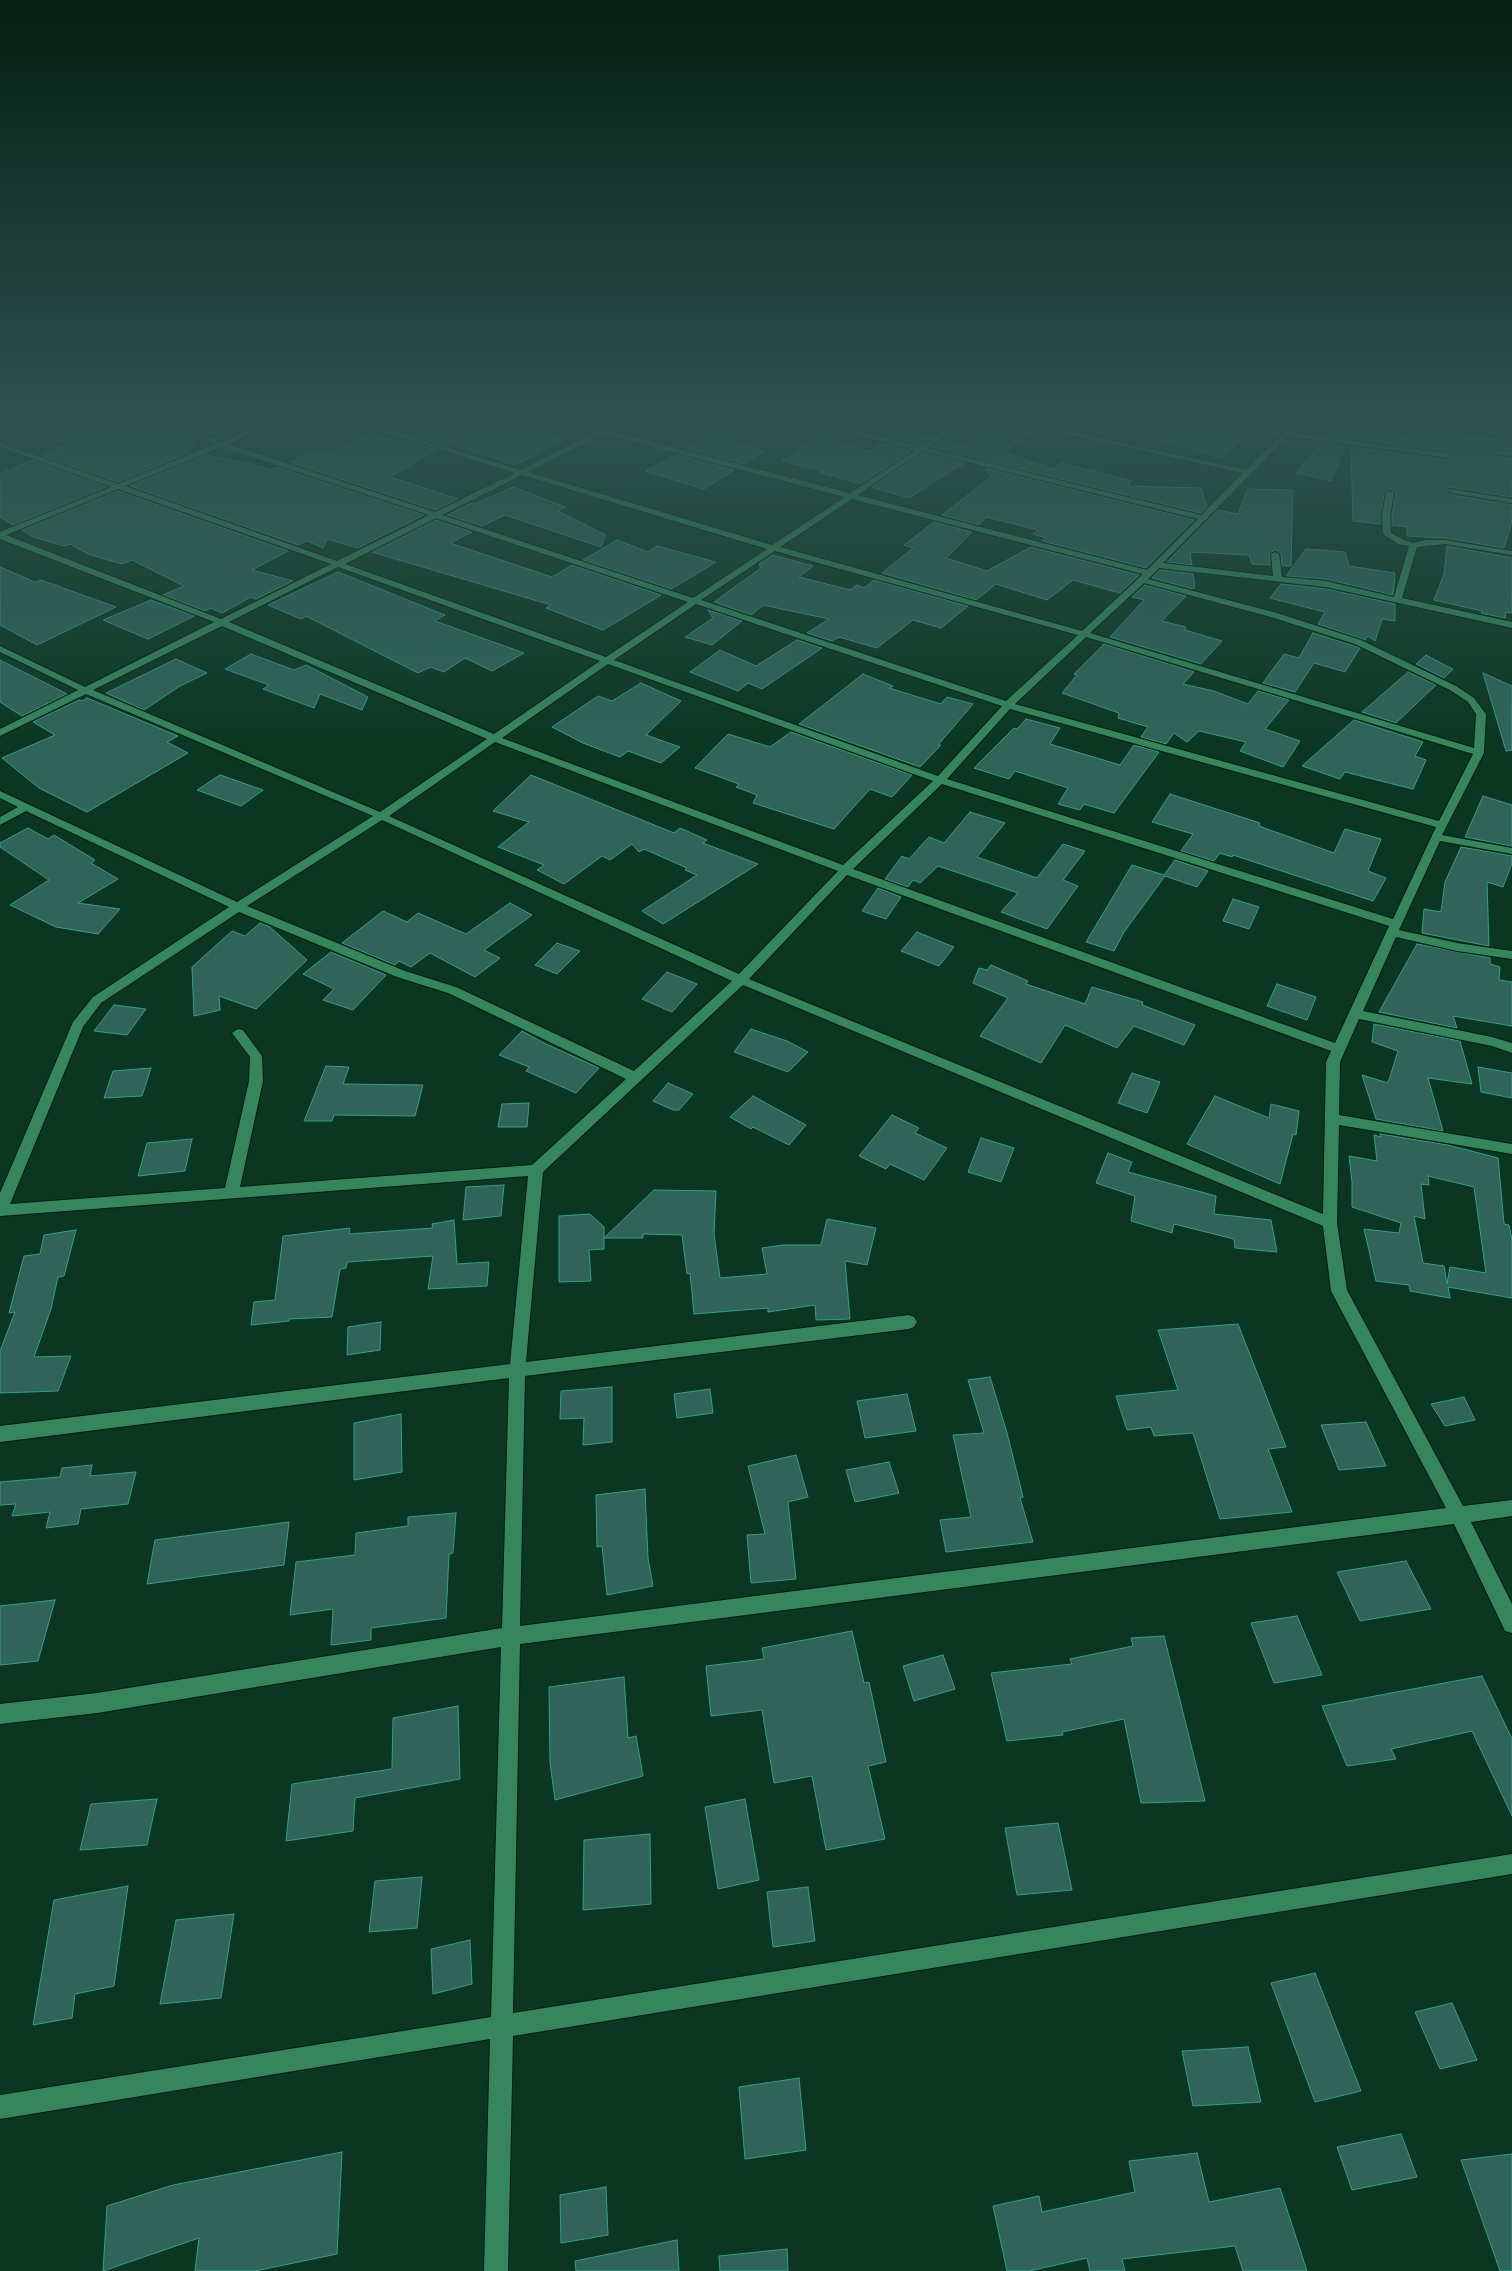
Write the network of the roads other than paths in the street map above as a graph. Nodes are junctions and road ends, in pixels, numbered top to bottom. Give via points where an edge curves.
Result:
1 (243, 531) edge
2 (405, 531) edge
3 (480, 531) edge
4 (716, 531) edge
5 (798, 531) edge
6 (989, 531) edge
7 (1190, 531) edge
8 (1387, 531) edge
9 (0, 535) edge
10 (1412, 545) junction
11 (773, 548) junction
12 (1512, 553) edge
13 (1275, 554) dead end
14 (338, 564) junction
15 (1149, 573) junction
16 (1278, 578) junction
17 (1398, 599) junction
18 (693, 602) junction
19 (221, 622) junction
20 (1512, 625) edge
21 (1084, 634) junction
22 (0, 650) edge
23 (607, 660) junction
24 (85, 690) junction
25 (1008, 705) junction
26 (0, 732) edge
27 (494, 738) junction
28 (1480, 753) junction
29 (940, 780) junction
30 (0, 794) edge
31 (25, 807) junction
32 (381, 816) junction
33 (0, 822) edge
34 (1439, 831) junction
35 (1512, 851) edge
36 (845, 870) junction
37 (238, 907) junction
38 (1393, 928) junction
39 (1512, 955) edge
40 (742, 980) junction
41 (1355, 1014) junction
42 (238, 1033) dead end
43 (1512, 1048) edge
44 (1339, 1049) junction
45 (636, 1078) junction
46 (1332, 1119) junction
47 (1512, 1150) edge
48 (536, 1170) junction
49 (231, 1193) junction
50 (0, 1210) edge
51 (1330, 1223) junction
52 (909, 1322) dead end
53 (517, 1371) junction
54 (0, 1434) edge
55 (1512, 1508) edge
56 (1459, 1516) junction
57 (1512, 1624) edge
58 (511, 1636) junction
59 (0, 1714) edge
60 (1512, 1864) edge
61 (502, 2025) junction
62 (0, 2107) edge
63 (496, 2271) edge

1 - 14 street
2 - 14 street
3 - 18 street
4 - 11 street
5 - 11 street
6 - 15 street
7 - 15 street
8 - 10 street via 1401,542
9 - 19 street
10 - 12 street via 1445,542
10 - 17 street
11 - 18 street
11 - 21 street
13 - 16 street
14 - 19 street
14 - 23 street
15 - 16 street
15 - 21 street
15 - 28 street via 1358,642 1429,675 1471,700 1481,714
16 - 17 street
17 - 20 street
18 - 23 street
18 - 25 street
19 - 24 street
19 - 27 street
21 - 25 street
21 - 28 street
22 - 24 street
23 - 27 street
23 - 29 street
24 - 26 street
24 - 32 street
25 - 29 street
25 - 34 street
27 - 32 street
27 - 36 street
28 - 34 street
29 - 36 street
29 - 38 street
30 - 31 street
31 - 33 street
31 - 37 street
32 - 37 street
32 - 40 street
34 - 35 street
34 - 38 street
36 - 40 street
36 - 44 street
37 - 45 street via 401,974 452,990
37 - 50 street via 97,1000 77,1025
38 - 39 street via 1457,947
38 - 41 street
40 - 45 street
40 - 51 street
41 - 43 street
41 - 44 street
42 - 49 street via 256,1056 256,1081
44 - 46 street via 1333,1062
45 - 48 street
46 - 47 street
46 - 51 street
48 - 49 street
48 - 53 street
49 - 50 street
51 - 56 street via 1339,1291
52 - 53 street
53 - 54 street
53 - 58 street
55 - 56 street
56 - 57 street
56 - 58 street
58 - 59 street via 97,1703
58 - 61 street
60 - 61 street
61 - 62 street
61 - 63 street

